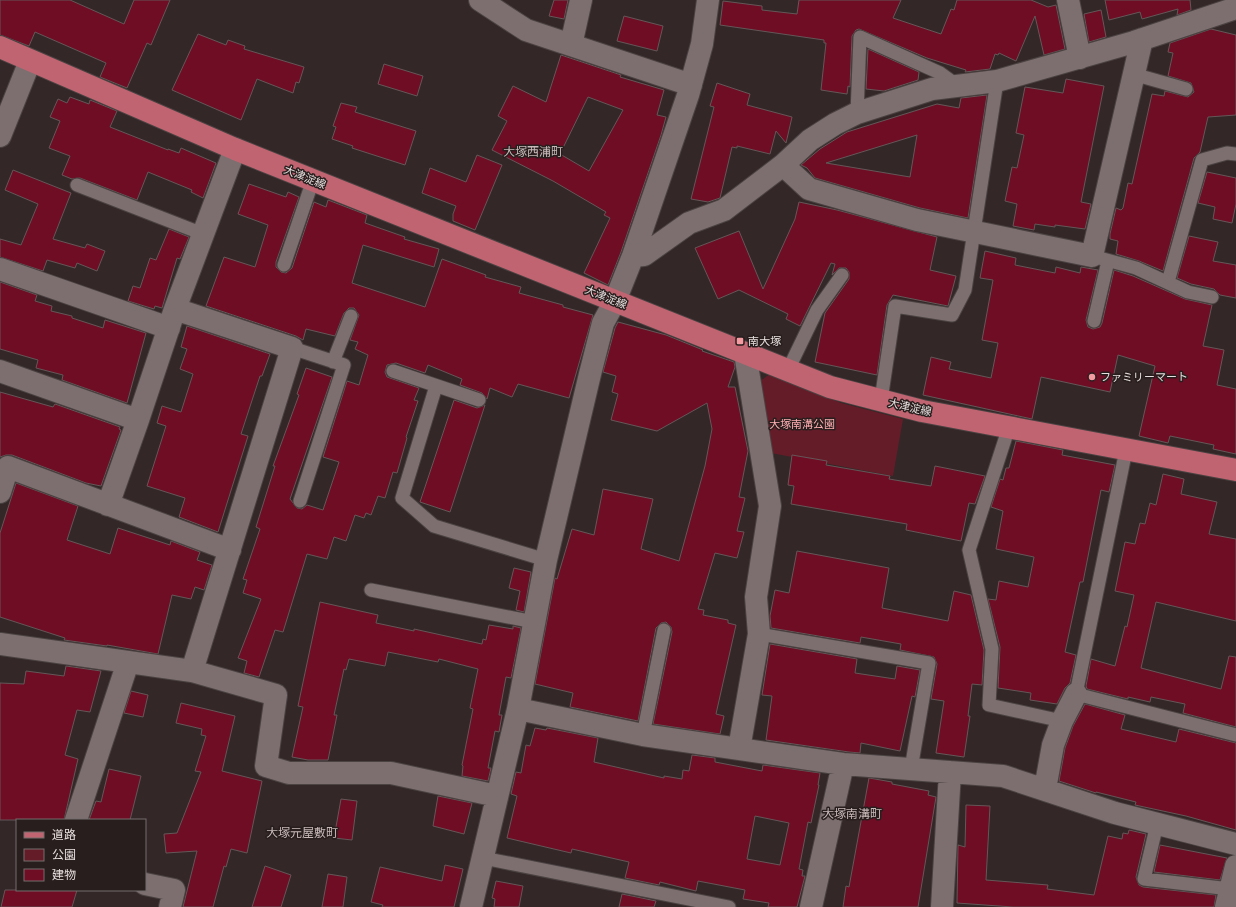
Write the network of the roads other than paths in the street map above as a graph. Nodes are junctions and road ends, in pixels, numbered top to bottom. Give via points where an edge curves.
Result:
1 (480, 0) edge
2 (580, 0) edge
3 (708, 0) edge
4 (1068, 0) edge
5 (1236, 8) edge
6 (1201, 9) edge
7 (1142, 40) junction
8 (572, 45) junction
9 (0, 47) edge
10 (1080, 58) junction
11 (30, 61) junction
12 (1133, 74) junction
13 (997, 82) junction
14 (691, 85) junction
15 (958, 86) junction
16 (1186, 89) dead end
17 (857, 113) junction
18 (0, 136) edge
19 (235, 149) junction
20 (1236, 154) edge
21 (783, 165) junction
22 (313, 180) junction
23 (77, 185) dead end
24 (975, 232) junction
25 (203, 234) junction
26 (633, 256) junction
27 (1100, 258) junction
28 (284, 265) dead end
29 (0, 269) edge
30 (842, 275) dead end
31 (1168, 282) junction
32 (1212, 297) dead end
33 (615, 301) junction
34 (351, 316) dead end
35 (172, 318) junction
36 (1094, 321) dead end
37 (292, 348) junction
38 (745, 353) junction
39 (334, 362) junction
40 (788, 370) junction
41 (0, 371) edge
42 (393, 371) dead end
43 (436, 386) junction
44 (479, 400) dead end
45 (881, 400) junction
46 (138, 420) junction
47 (1008, 427) junction
48 (1126, 450) junction
49 (1236, 470) edge
50 (0, 492) edge
51 (300, 501) dead end
52 (108, 505) junction
53 (230, 550) junction
54 (546, 560) junction
55 (370, 590) dead end
56 (534, 622) junction
57 (664, 630) dead end
58 (759, 634) junction
59 (0, 644) edge
60 (128, 662) junction
61 (192, 671) junction
62 (1076, 694) junction
63 (518, 709) junction
64 (1062, 721) junction
65 (642, 735) junction
66 (1236, 735) edge
67 (739, 749) junction
68 (843, 764) junction
69 (911, 769) junction
70 (950, 772) junction
71 (1045, 789) junction
72 (497, 796) junction
73 (76, 819) edge
74 (1156, 824) junction
75 (1236, 844) edge
76 (483, 858) junction
77 (1236, 866) edge
78 (146, 884) edge
79 (1228, 898) edge
80 (170, 907) edge
81 (471, 907) edge
82 (729, 907) edge
83 (811, 907) edge
84 (942, 907) edge

1 - 8 street via 526,30
2 - 8 street
3 - 14 street via 702,44
4 - 10 street
5 - 6 street
6 - 7 street
7 - 10 street
7 - 12 street
8 - 14 street
9 - 11 main road, 大津淀線
10 - 13 street
11 - 18 street
11 - 19 main road, 大津淀線
12 - 16 lane
12 - 27 street
13 - 15 street
13 - 24 lane
14 - 26 street
15 - 17 street via 932,89
15 - 17 lane via 940,73 860,37
17 - 21 street via 810,140
19 - 22 main road, 大津淀線
19 - 25 street
20 - 31 lane via 1227,153 1202,160
21 - 24 street via 809,189 917,220
21 - 26 street via 724,210 689,223 644,255
22 - 28 lane
22 - 33 main road, 大津淀線
23 - 25 lane
24 - 27 street
24 - 45 lane via 964,290 952,315 895,306
25 - 35 street
26 - 33 street
27 - 31 lane via 1136,268
27 - 36 lane
29 - 35 street
30 - 40 lane via 816,310
31 - 32 lane via 1188,292
33 - 38 main road, 大津淀線
33 - 54 street via 603,323
34 - 39 lane
35 - 37 street
35 - 46 street
37 - 39 lane
37 - 53 street
38 - 40 main road, 大津淀線
38 - 58 street via 770,506 756,597
39 - 51 lane via 344,365
40 - 45 main road, 大津淀線 via 830,387
41 - 46 street
42 - 43 lane
43 - 44 lane
43 - 54 lane via 402,498 434,526
45 - 47 main road, 大津淀線 via 922,411
46 - 52 street
47 - 48 main road, 大津淀線
47 - 64 lane via 969,550 992,649 989,705
48 - 49 main road, 大津淀線
48 - 62 lane
50 - 52 street via 8,467
52 - 53 street
53 - 61 street
54 - 56 street
55 - 56 lane
56 - 63 street
57 - 65 lane
58 - 67 street
58 - 69 lane via 930,663
59 - 60 street
60 - 61 street
60 - 73 street
61 - 72 street via 276,695 266,766 289,773 391,773
62 - 64 street
62 - 66 lane
63 - 65 street
63 - 72 street
64 - 71 street via 1053,745
65 - 67 street
67 - 68 street
68 - 69 street
68 - 83 street
69 - 70 street
70 - 71 street via 1004,776
70 - 84 street
71 - 74 street via 1114,813
72 - 76 street
74 - 75 street
74 - 79 lane via 1144,879
76 - 81 street
76 - 82 lane
77 - 79 street
78 - 80 street via 174,890

